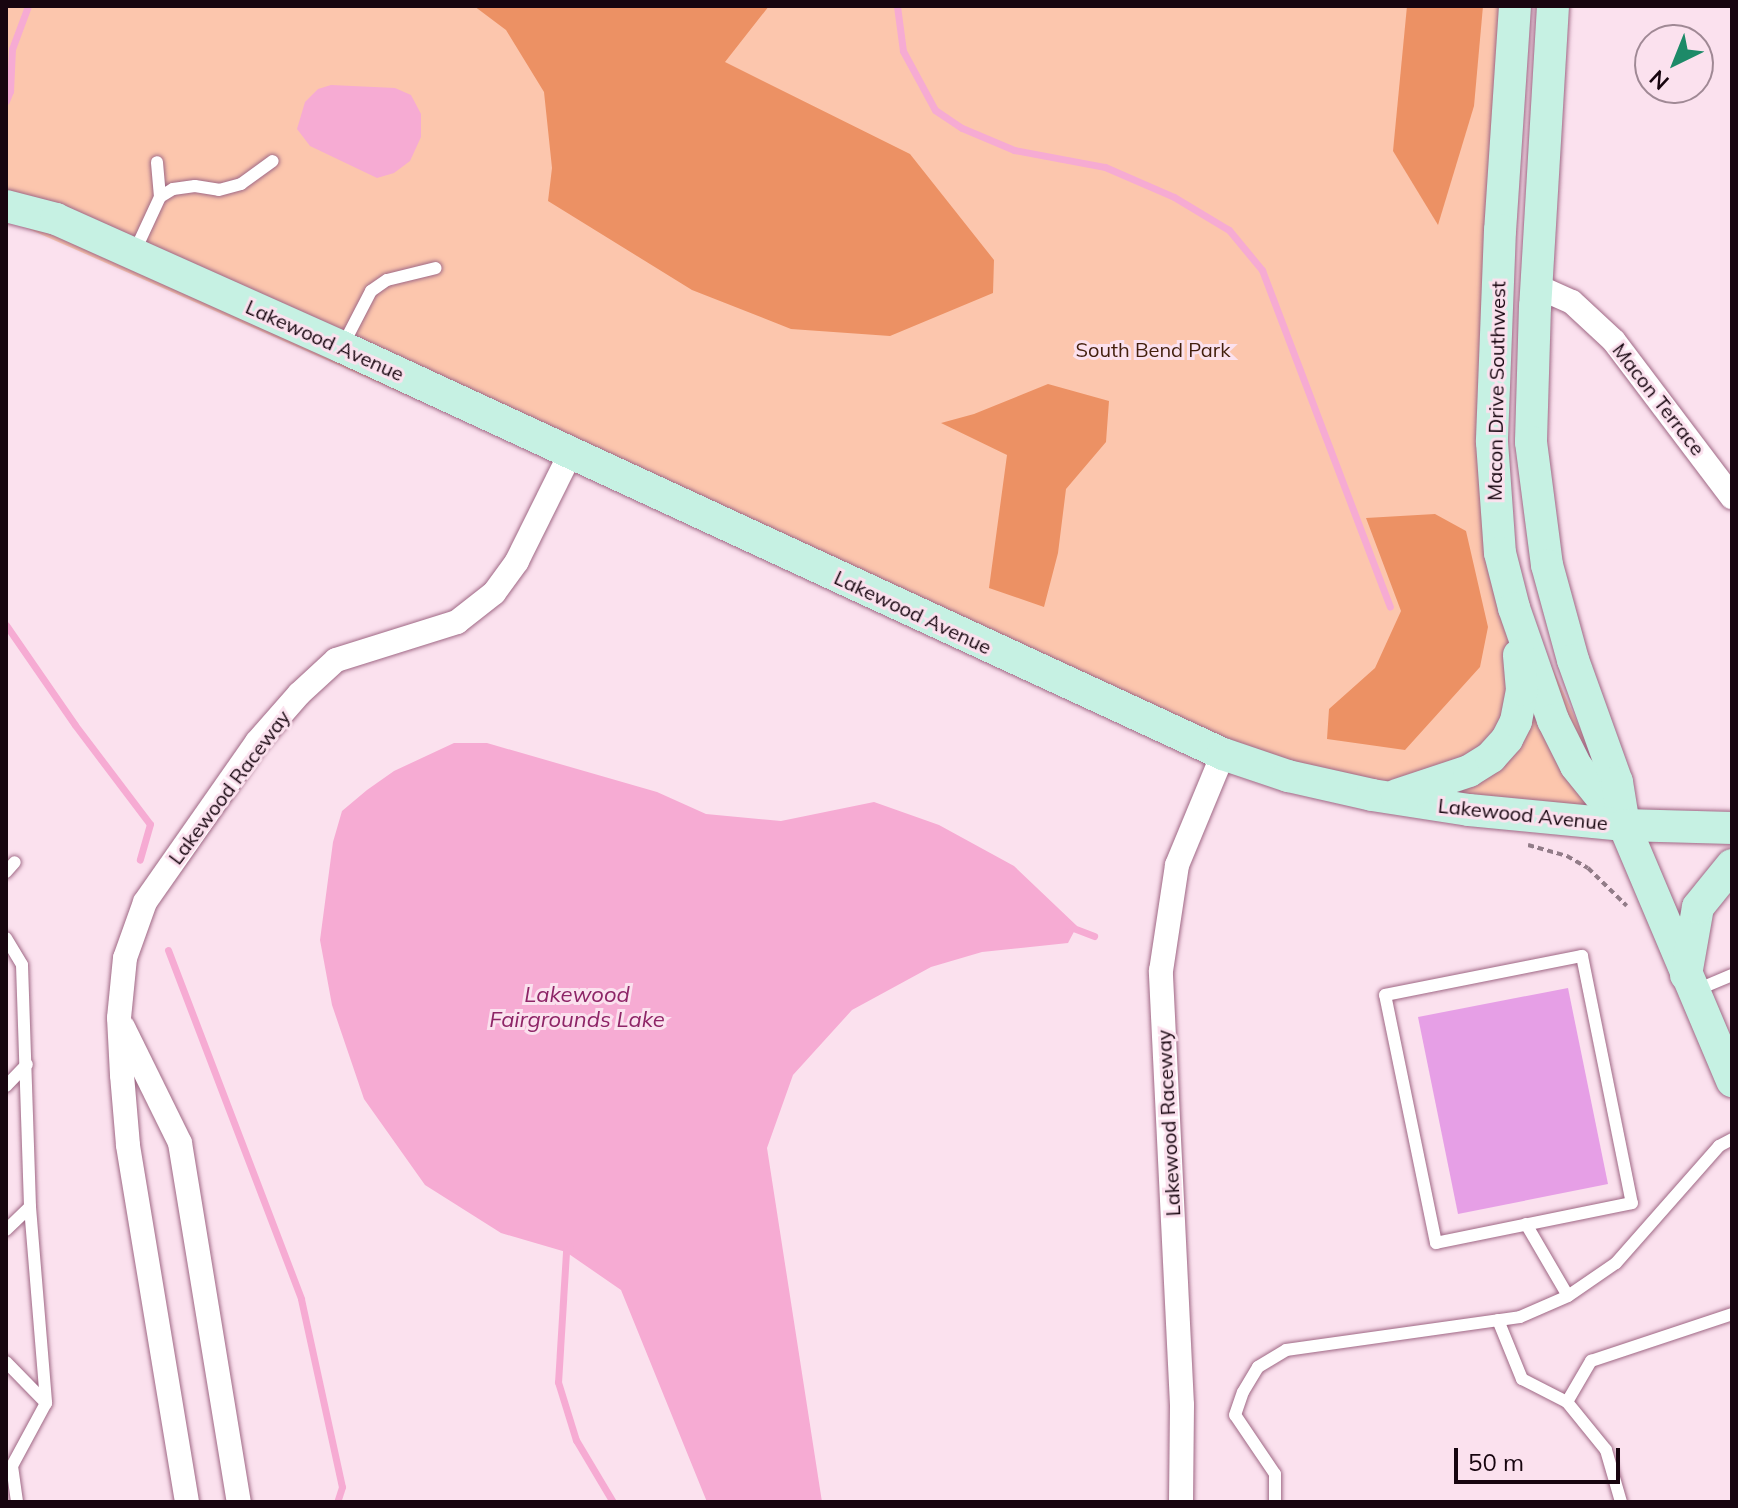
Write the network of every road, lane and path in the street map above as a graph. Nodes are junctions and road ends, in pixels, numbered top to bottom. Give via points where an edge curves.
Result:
1 (1515, 6) edge
2 (1553, 6) edge
3 (273, 161) dead end
4 (157, 162) dead end
5 (160, 197) junction
6 (6, 206) edge
7 (134, 253) junction
8 (436, 268) dead end
9 (1536, 286) junction
10 (342, 347) junction
11 (571, 452) junction
12 (1732, 497) edge
13 (1514, 608) junction
14 (1223, 754) junction
15 (1387, 797) junction
16 (1624, 825) junction
17 (1732, 828) edge
18 (1521, 844) dead end
19 (1732, 865) edge
20 (1630, 911) dead end
21 (6, 938) edge
22 (1732, 975) edge
23 (1690, 983) junction
24 (119, 1018) junction
25 (27, 1064) junction
26 (1732, 1081) edge
27 (6, 1086) edge
28 (1732, 1139) edge
29 (30, 1207) junction
30 (1526, 1224) junction
31 (6, 1230) edge
32 (1568, 1296) junction
33 (1732, 1314) edge
34 (1498, 1320) junction
35 (6, 1362) edge
36 (1567, 1402) junction
37 (46, 1403) junction
38 (17, 1502) edge
39 (187, 1502) edge
40 (239, 1502) edge
41 (1181, 1502) edge
42 (1275, 1502) edge
43 (1621, 1502) edge

1 - 13 main road, Macon Drive Southwest via 1492,442 1500,553
2 - 9 main road, Macon Drive Southwest
3 - 5 lane via 241,184 219,190 173,189
4 - 5 lane
5 - 7 lane
6 - 7 main road, Lakewood Avenue via 56,219
7 - 10 main road, Lakewood Avenue
8 - 10 lane via 387,280 371,291
9 - 12 street, Macon Terrace via 1572,302 1614,341
9 - 16 main road, Macon Drive Southwest via 1531,442 1547,565 1573,660 1617,782
10 - 11 main road, Lakewood Avenue
11 - 14 main road, Lakewood Avenue
11 - 24 street, Lakewood Raceway via 517,561 494,593 457,622 336,660 257,742 145,902 125,958
13 - 15 main road via 1522,690 1507,739 1469,771
13 - 16 main road, Macon Drive Southwest via 1570,755
14 - 15 main road, Lakewood Avenue via 1288,776
14 - 41 street, Lakewood Raceway via 1177,865 1161,971 1182,1405
15 - 16 main road, Lakewood Avenue
16 - 17 main road, Lakewood Avenue
16 - 23 main road
18 - 20 path via 1545,848 1588,868
19 - 23 main road via 1698,907
21 - 25 lane via 22,965
22 - 23 lane
23 - 26 main road
24 - 39 street, Lakewood Raceway via 128,1145
24 - 40 street via 180,1143
25 - 27 lane
25 - 29 lane
28 - 32 lane via 1719,1146 1616,1263
29 - 31 lane
29 - 37 lane
30 - 30 lane via 1632,1203 1582,956 1385,995 1436,1243
30 - 32 lane
32 - 34 lane via 1520,1317
33 - 36 lane via 1591,1361
34 - 36 lane via 1522,1379
34 - 42 lane via 1286,1350 1258,1367 1235,1415 1275,1474
35 - 37 lane
36 - 43 lane via 1606,1450
37 - 38 lane via 12,1466

